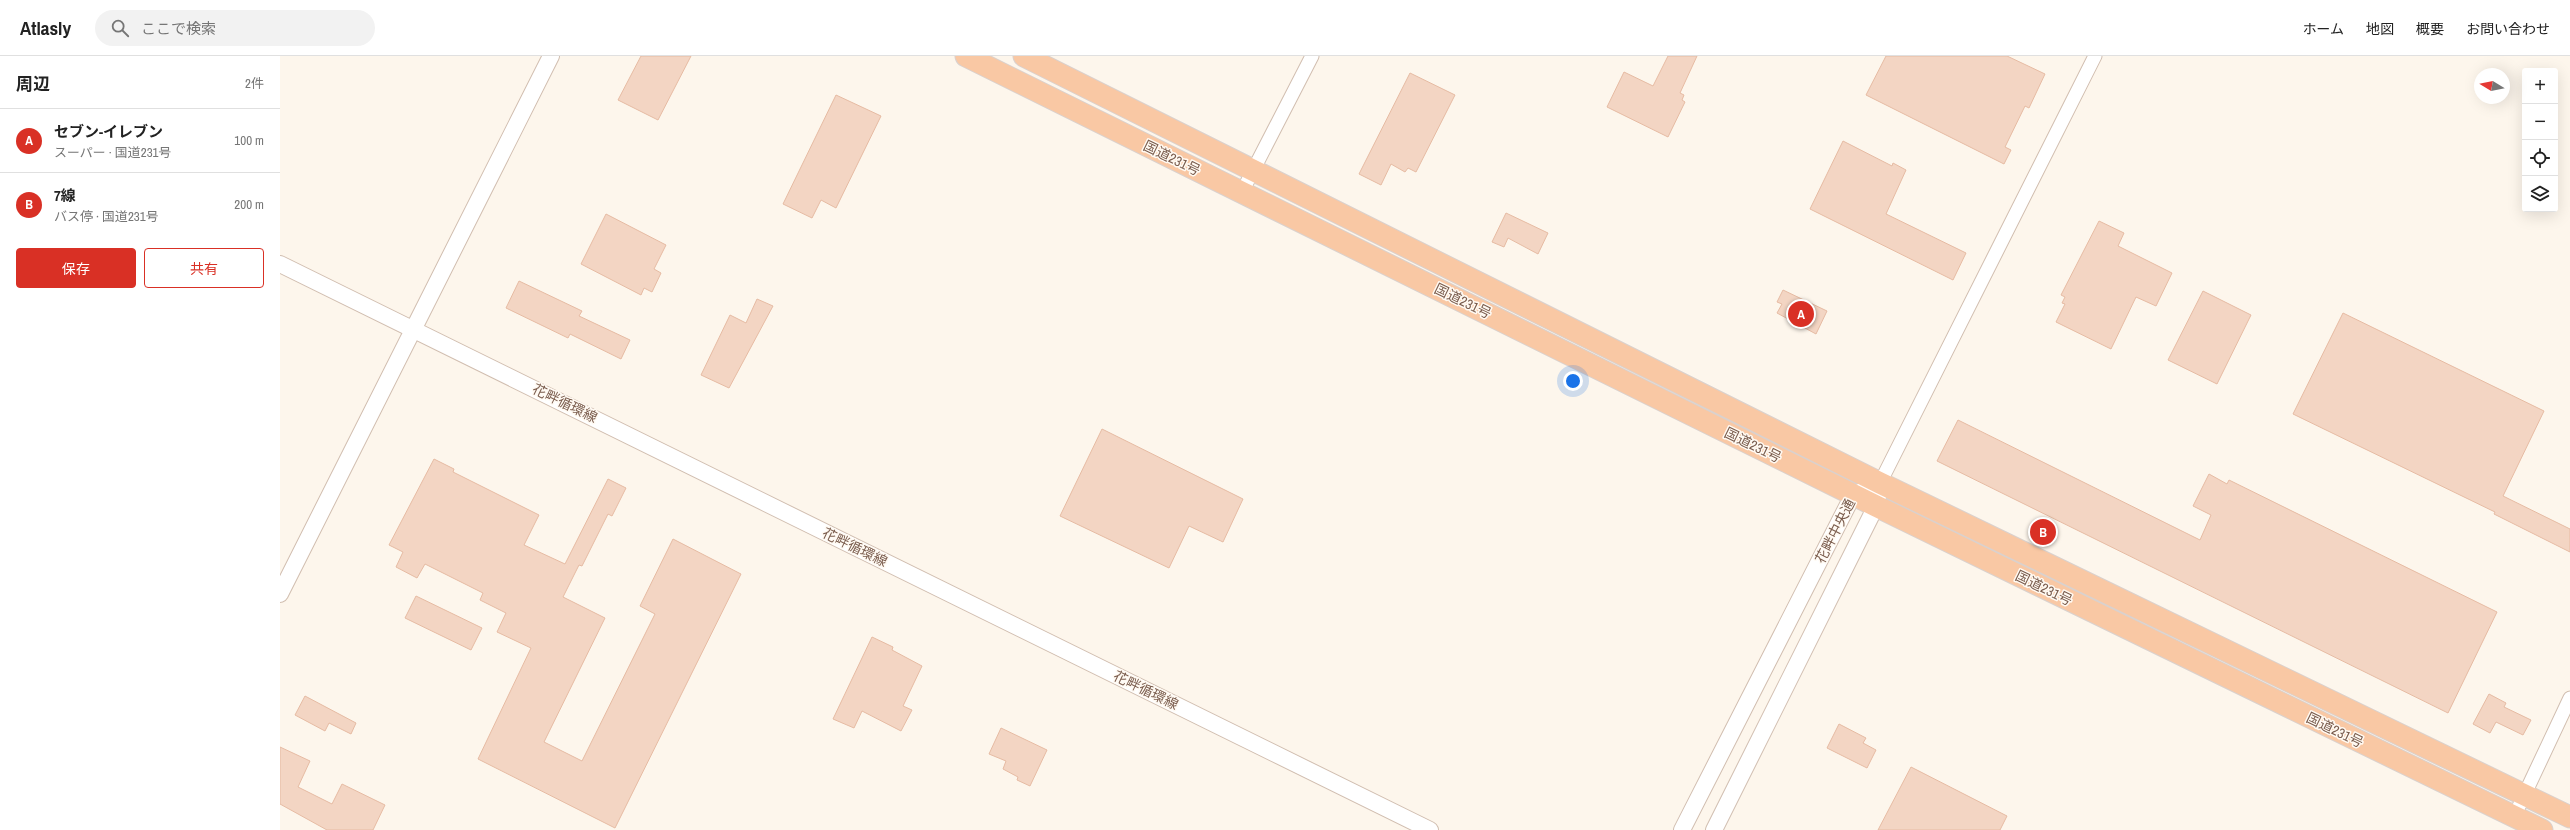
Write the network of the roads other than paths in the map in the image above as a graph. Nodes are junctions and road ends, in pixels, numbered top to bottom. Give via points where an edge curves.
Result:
1 (551, 56) edge
2 (966, 56) edge
3 (1024, 56) edge
4 (1312, 56) edge
5 (2095, 56) edge
6 (1253, 170) junction
7 (1242, 192) junction
8 (280, 264) edge
9 (413, 328) junction
10 (1880, 483) junction
11 (1853, 495) junction
12 (1876, 506) junction
13 (280, 594) edge
14 (2570, 698) edge
15 (2524, 794) junction
16 (2514, 816) junction
17 (2570, 816) edge
18 (1430, 830) edge
19 (1682, 830) edge
20 (1714, 830) edge
21 (2542, 830) edge

1 - 9 street
2 - 7 highway, 国道231号
3 - 6 highway, 国道231号
4 - 6 street
5 - 10 street
6 - 7 street
6 - 10 highway, 国道231号
7 - 11 highway, 国道231号
8 - 9 street, 花畔循環線
9 - 13 street
9 - 18 street, 花畔循環線
10 - 11 street, 花畔中央通
10 - 12 street, 花畔中央通
10 - 15 highway, 国道231号
11 - 12 highway, 国道231号
11 - 19 street, 花畔中央通
12 - 16 highway, 国道231号
12 - 20 street, 花畔中央通
14 - 15 street
15 - 16 street
15 - 17 highway, 国道231号
16 - 21 highway, 国道231号

